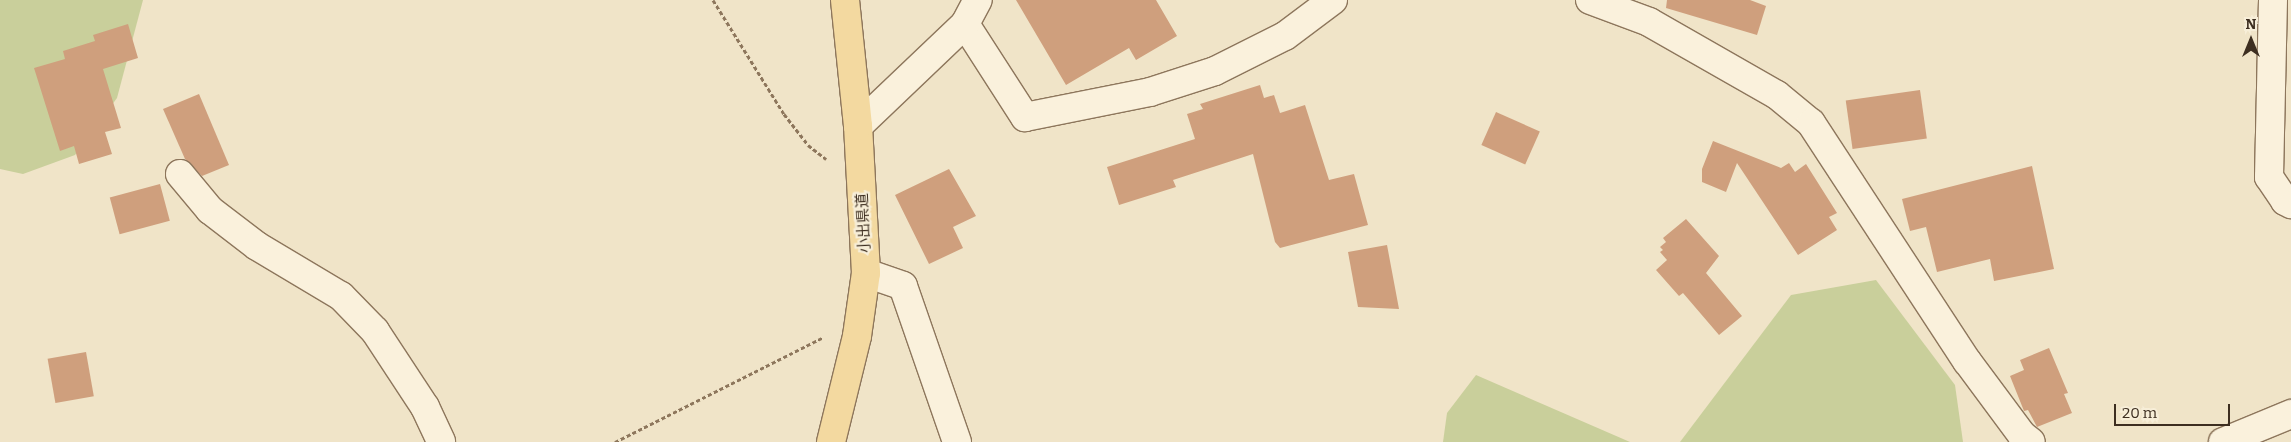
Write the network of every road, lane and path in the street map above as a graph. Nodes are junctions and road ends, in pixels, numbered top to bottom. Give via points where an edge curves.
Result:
1 (713, 0) edge
2 (846, 0) edge
3 (1333, 0) edge
4 (2273, 0) edge
5 (1604, 2) edge
6 (972, 12) edge
7 (858, 126) junction
8 (180, 174) dead end
9 (862, 187) junction
10 (2291, 204) edge
11 (866, 273) junction
12 (857, 336) junction
13 (2291, 414) edge
14 (441, 442) edge
15 (615, 442) edge
16 (831, 442) edge
17 (957, 442) edge
18 (2031, 442) edge
19 (2223, 442) edge

1 - 9 path via 784,114 808,144
2 - 7 main road, 小出県道
3 - 6 street via 1285,36 1215,70 1150,92 1025,117
4 - 10 street via 2269,177
5 - 18 street via 1649,22 1777,95 1811,123 1967,361 2022,435
6 - 7 street
7 - 9 main road, 小出県道
8 - 14 street via 210,210 257,246 341,296 375,331 425,407
9 - 11 main road, 小出県道
11 - 12 main road, 小出県道
11 - 17 street via 903,286
12 - 15 path via 830,334
12 - 16 main road, 小出県道
13 - 19 street

